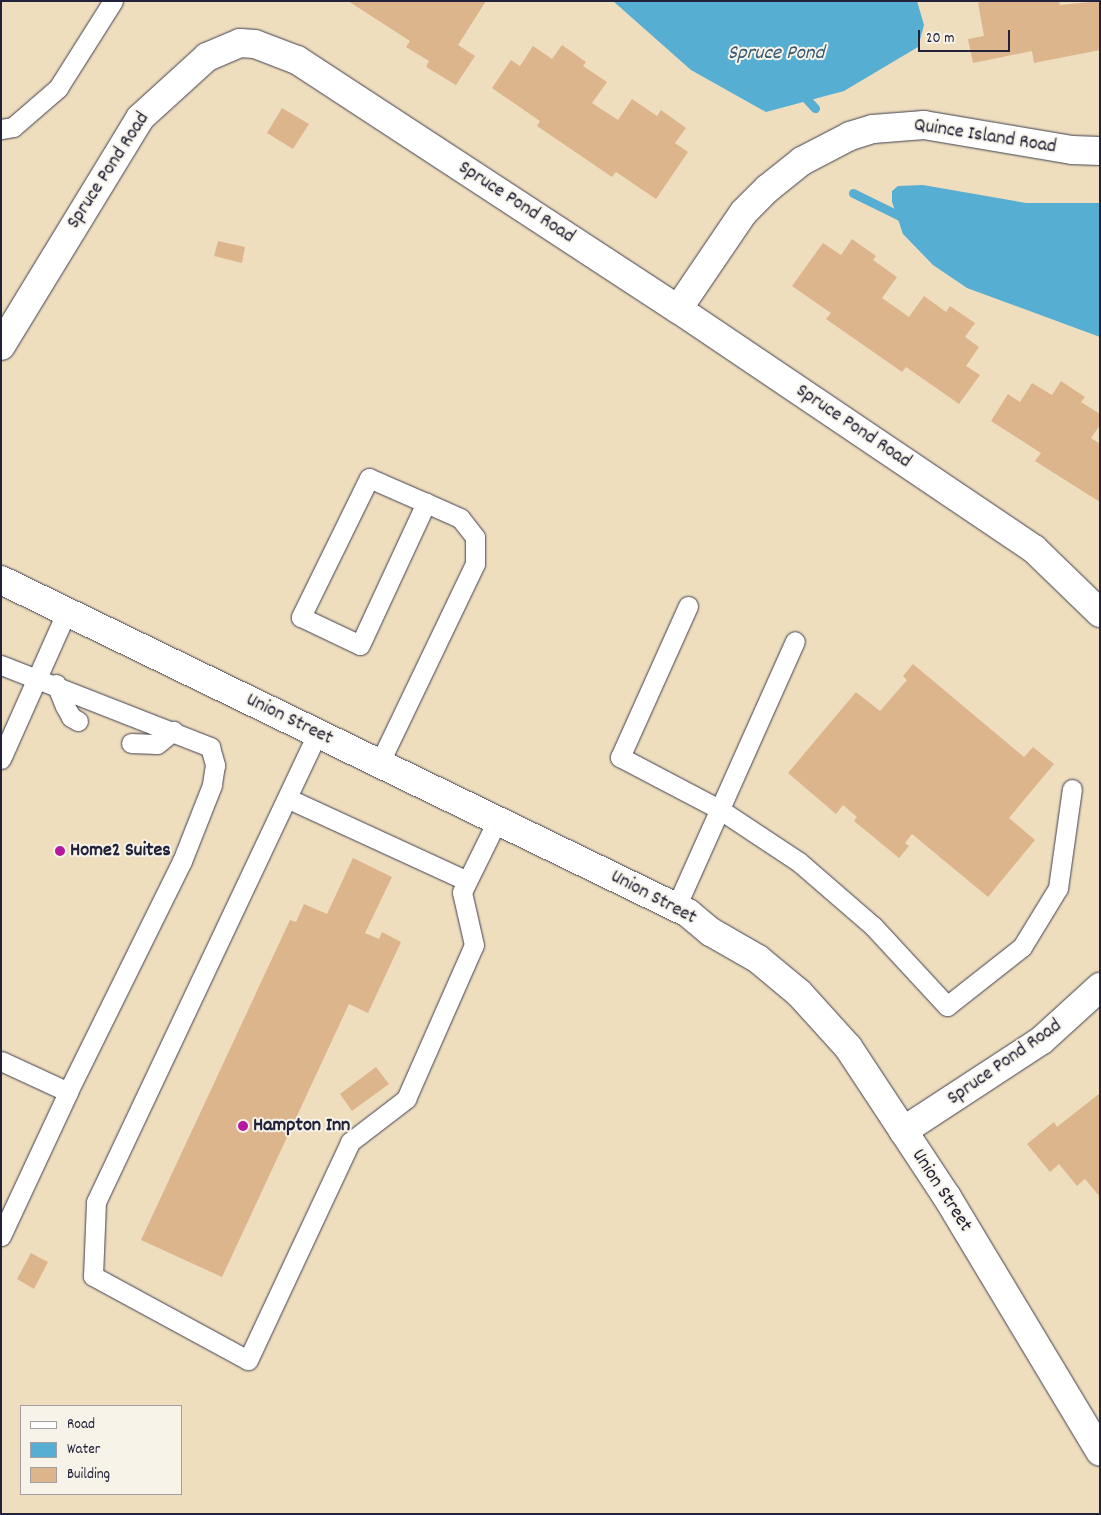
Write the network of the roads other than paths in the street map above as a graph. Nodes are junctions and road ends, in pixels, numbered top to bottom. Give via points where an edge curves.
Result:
1 (113, 1) edge
2 (1, 129) edge
3 (1100, 151) edge
4 (678, 309) junction
5 (1, 346) edge
6 (426, 503) junction
7 (1, 580) edge
8 (688, 606) dead end
9 (67, 611) junction
10 (1100, 613) edge
11 (794, 641) dead end
12 (1, 665) edge
13 (48, 681) junction
14 (78, 721) dead end
15 (173, 731) junction
16 (317, 734) junction
17 (131, 743) dead end
18 (1, 759) edge
19 (379, 764) junction
20 (1072, 789) dead end
21 (289, 799) junction
22 (719, 809) junction
23 (497, 821) junction
24 (467, 881) junction
25 (676, 907) junction
26 (1100, 987) edge
27 (3, 1066) edge
28 (68, 1092) junction
29 (903, 1131) junction
30 (1, 1236) edge
31 (1100, 1452) edge

1 - 2 lane via 58,88 13,127
3 - 4 street, Quince Island Road via 1072,150 924,125 872,129 850,136 802,161 744,212
4 - 5 street, Spruce Pond Road via 297,60 273,48 240,43 207,56 140,118
4 - 10 street, Spruce Pond Road via 1034,549
6 - 6 lane via 369,478 301,617 360,644
6 - 19 lane via 460,518 475,537 476,564
7 - 9 street, Union Street
8 - 22 lane via 620,757
9 - 13 lane
9 - 16 street, Union Street
11 - 22 lane
12 - 13 lane
13 - 14 lane
13 - 15 lane
13 - 18 lane
15 - 17 lane via 158,744
15 - 28 lane via 210,747 215,765 212,785 182,860
16 - 19 street, Union Street
16 - 21 lane
19 - 23 street, Union Street
20 - 22 lane via 1058,888 1022,947 947,1006 873,926 799,862
21 - 24 lane
21 - 24 lane via 96,1202 93,1276 248,1360 350,1142 406,1099 474,945 462,892
22 - 25 lane
23 - 24 lane
23 - 25 street, Union Street
25 - 29 street, Union Street via 758,958 799,993 848,1047
26 - 29 street, Spruce Pond Road via 1042,1040
27 - 28 lane
28 - 30 lane
29 - 31 street, Union Street via 947,1197

